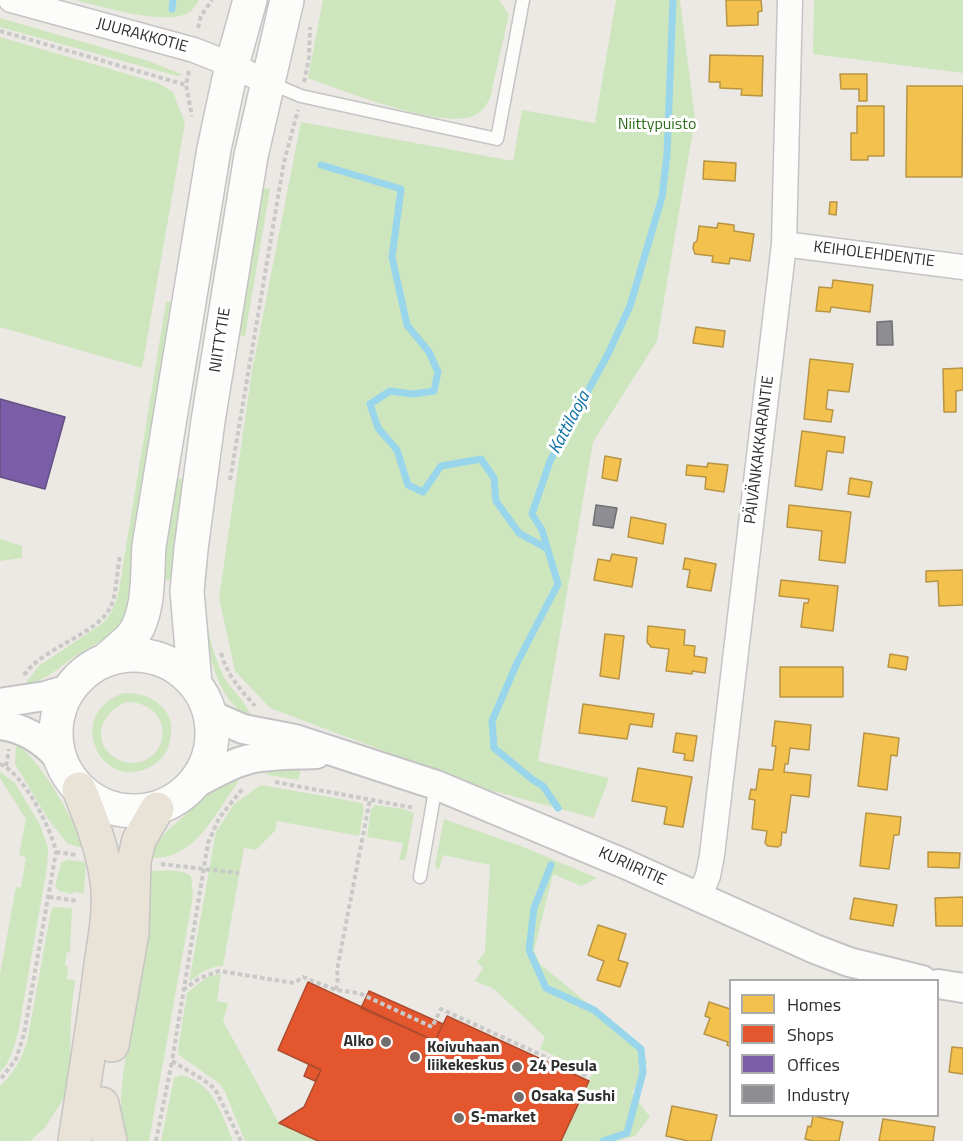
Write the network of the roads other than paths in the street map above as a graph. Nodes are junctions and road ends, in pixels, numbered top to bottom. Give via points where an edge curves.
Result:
1 (11, 0) edge
2 (250, 0) edge
3 (523, 0) edge
4 (790, 0) edge
5 (299, 11) edge
6 (232, 65) junction
7 (268, 83) junction
8 (784, 244) junction
9 (963, 267) edge
10 (106, 660) junction
11 (195, 684) junction
12 (69, 690) junction
13 (9, 702) edge
14 (211, 715) junction
15 (0, 725) edge
16 (340, 754) junction
17 (59, 758) junction
18 (195, 784) junction
19 (79, 789) junction
20 (433, 798) junction
21 (156, 809) junction
22 (420, 877) dead end
23 (699, 896) junction
24 (914, 979) edge
25 (939, 984) edge
26 (963, 988) edge
27 (92, 1103) junction
28 (55, 1141) edge
29 (75, 1141) edge
30 (96, 1141) edge
31 (110, 1141) edge

1 - 6 street, JUURAKKOTIE via 194,50
2 - 6 main road
3 - 7 lane via 497,139 301,96
4 - 8 street, PÄIVÄNKAKKARANTIE
5 - 7 main road, NIITTYTIE
6 - 7 street, JUURAKKOTIE
6 - 10 main road via 214,149 149,546 145,601 133,635
7 - 11 main road, NIITTYTIE via 251,156 191,549 187,591
8 - 9 street, KEIHOLEHDENTIE
8 - 23 street, PÄIVÄNKAKKARANTIE via 712,855
10 - 11 main road via 133,655 155,658 174,666
10 - 12 main road via 85,673
11 - 14 main road
12 - 13 street
12 - 17 main road via 58,713
14 - 16 street, KURIIRITIE via 231,725 296,739
14 - 18 main road via 212,746
15 - 17 street via 33,736
16 - 18 street, KURIIRITIE via 277,756 258,770 220,770
16 - 20 street, KURIIRITIE
17 - 19 main road
18 - 21 main road
19 - 21 main road via 114,810
19 - 27 highway via 94,829 107,884 107,919 93,1029
20 - 22 lane
20 - 23 street, KURIIRITIE via 539,827
21 - 27 highway via 138,840 132,933
23 - 24 street, KURIIRITIE via 849,962
25 - 26 street
27 - 28 highway
27 - 29 highway
27 - 30 highway
27 - 31 highway

